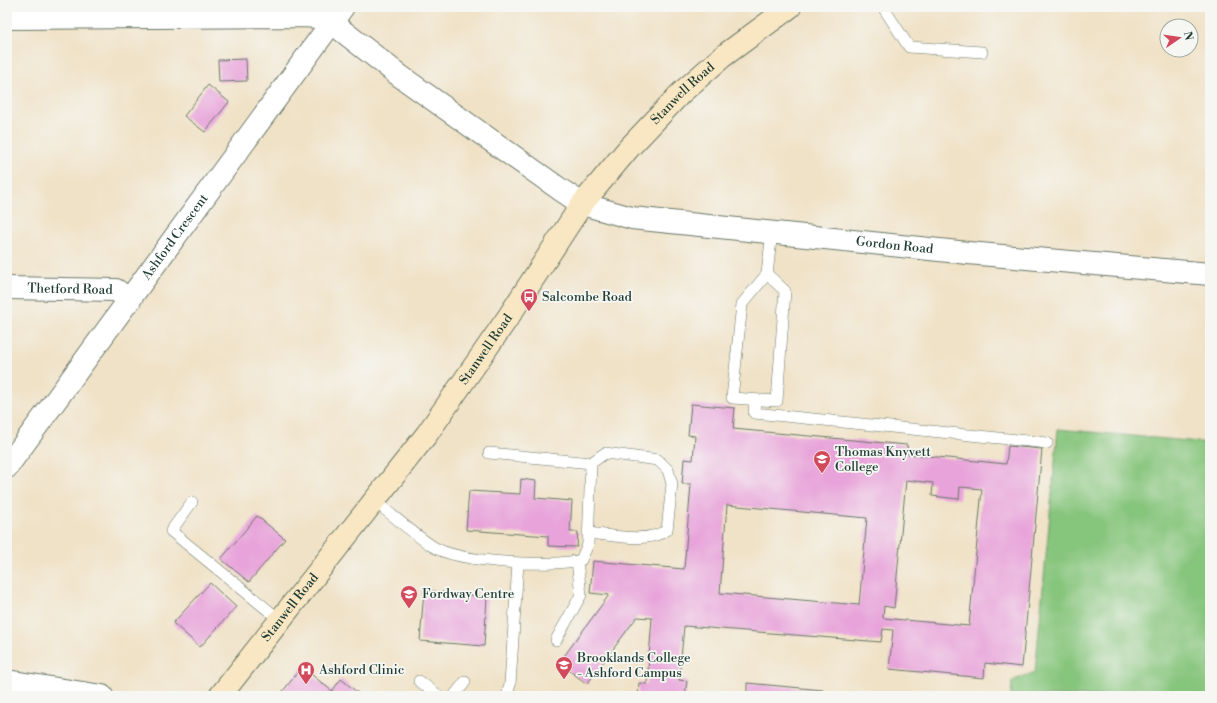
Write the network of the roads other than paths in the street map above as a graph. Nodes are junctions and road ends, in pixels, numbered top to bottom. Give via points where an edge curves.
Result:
1 (790, 7) edge
2 (883, 7) edge
3 (337, 14) edge
4 (7, 18) edge
5 (982, 52) dead end
6 (582, 204) junction
7 (772, 232) junction
8 (767, 274) junction
9 (1210, 274) edge
10 (7, 288) edge
11 (130, 300) junction
12 (755, 400) junction
13 (1047, 443) dead end
14 (489, 453) dead end
15 (591, 462) junction
16 (7, 467) edge
17 (374, 501) junction
18 (192, 502) dead end
19 (588, 533) junction
20 (577, 561) junction
21 (518, 563) junction
22 (280, 620) junction
23 (556, 640) dead end
24 (7, 681) edge
25 (419, 681) dead end
26 (465, 682) dead end
27 (102, 696) edge
28 (220, 696) edge
29 (439, 696) edge
30 (454, 696) edge
31 (507, 696) edge

1 - 6 main road, Stanwell Road via 722,57 681,93 628,149
2 - 5 lane via 909,47
3 - 4 street via 318,17
3 - 6 street via 400,76
3 - 11 street, Ashford Crescent
6 - 7 street, Gordon Road via 632,218
6 - 17 main road, Stanwell Road via 428,434
7 - 8 lane
7 - 9 street, Gordon Road via 968,253
8 - 12 lane via 785,292 776,401
8 - 12 lane via 742,304 732,398
10 - 11 street, Thetford Road via 116,290
11 - 16 street, Ashford Crescent
12 - 13 lane via 754,413
14 - 15 lane
15 - 19 lane
15 - 19 lane via 605,453 658,460 668,470 672,484 667,530 659,536 649,538
17 - 21 lane via 432,546 447,554
17 - 22 main road, Stanwell Road
18 - 22 lane via 171,531
19 - 20 lane via 588,544 582,560
20 - 21 lane
20 - 23 lane via 581,595
21 - 31 lane via 510,684
22 - 28 main road, Stanwell Road
24 - 27 street
25 - 29 lane
26 - 30 lane

